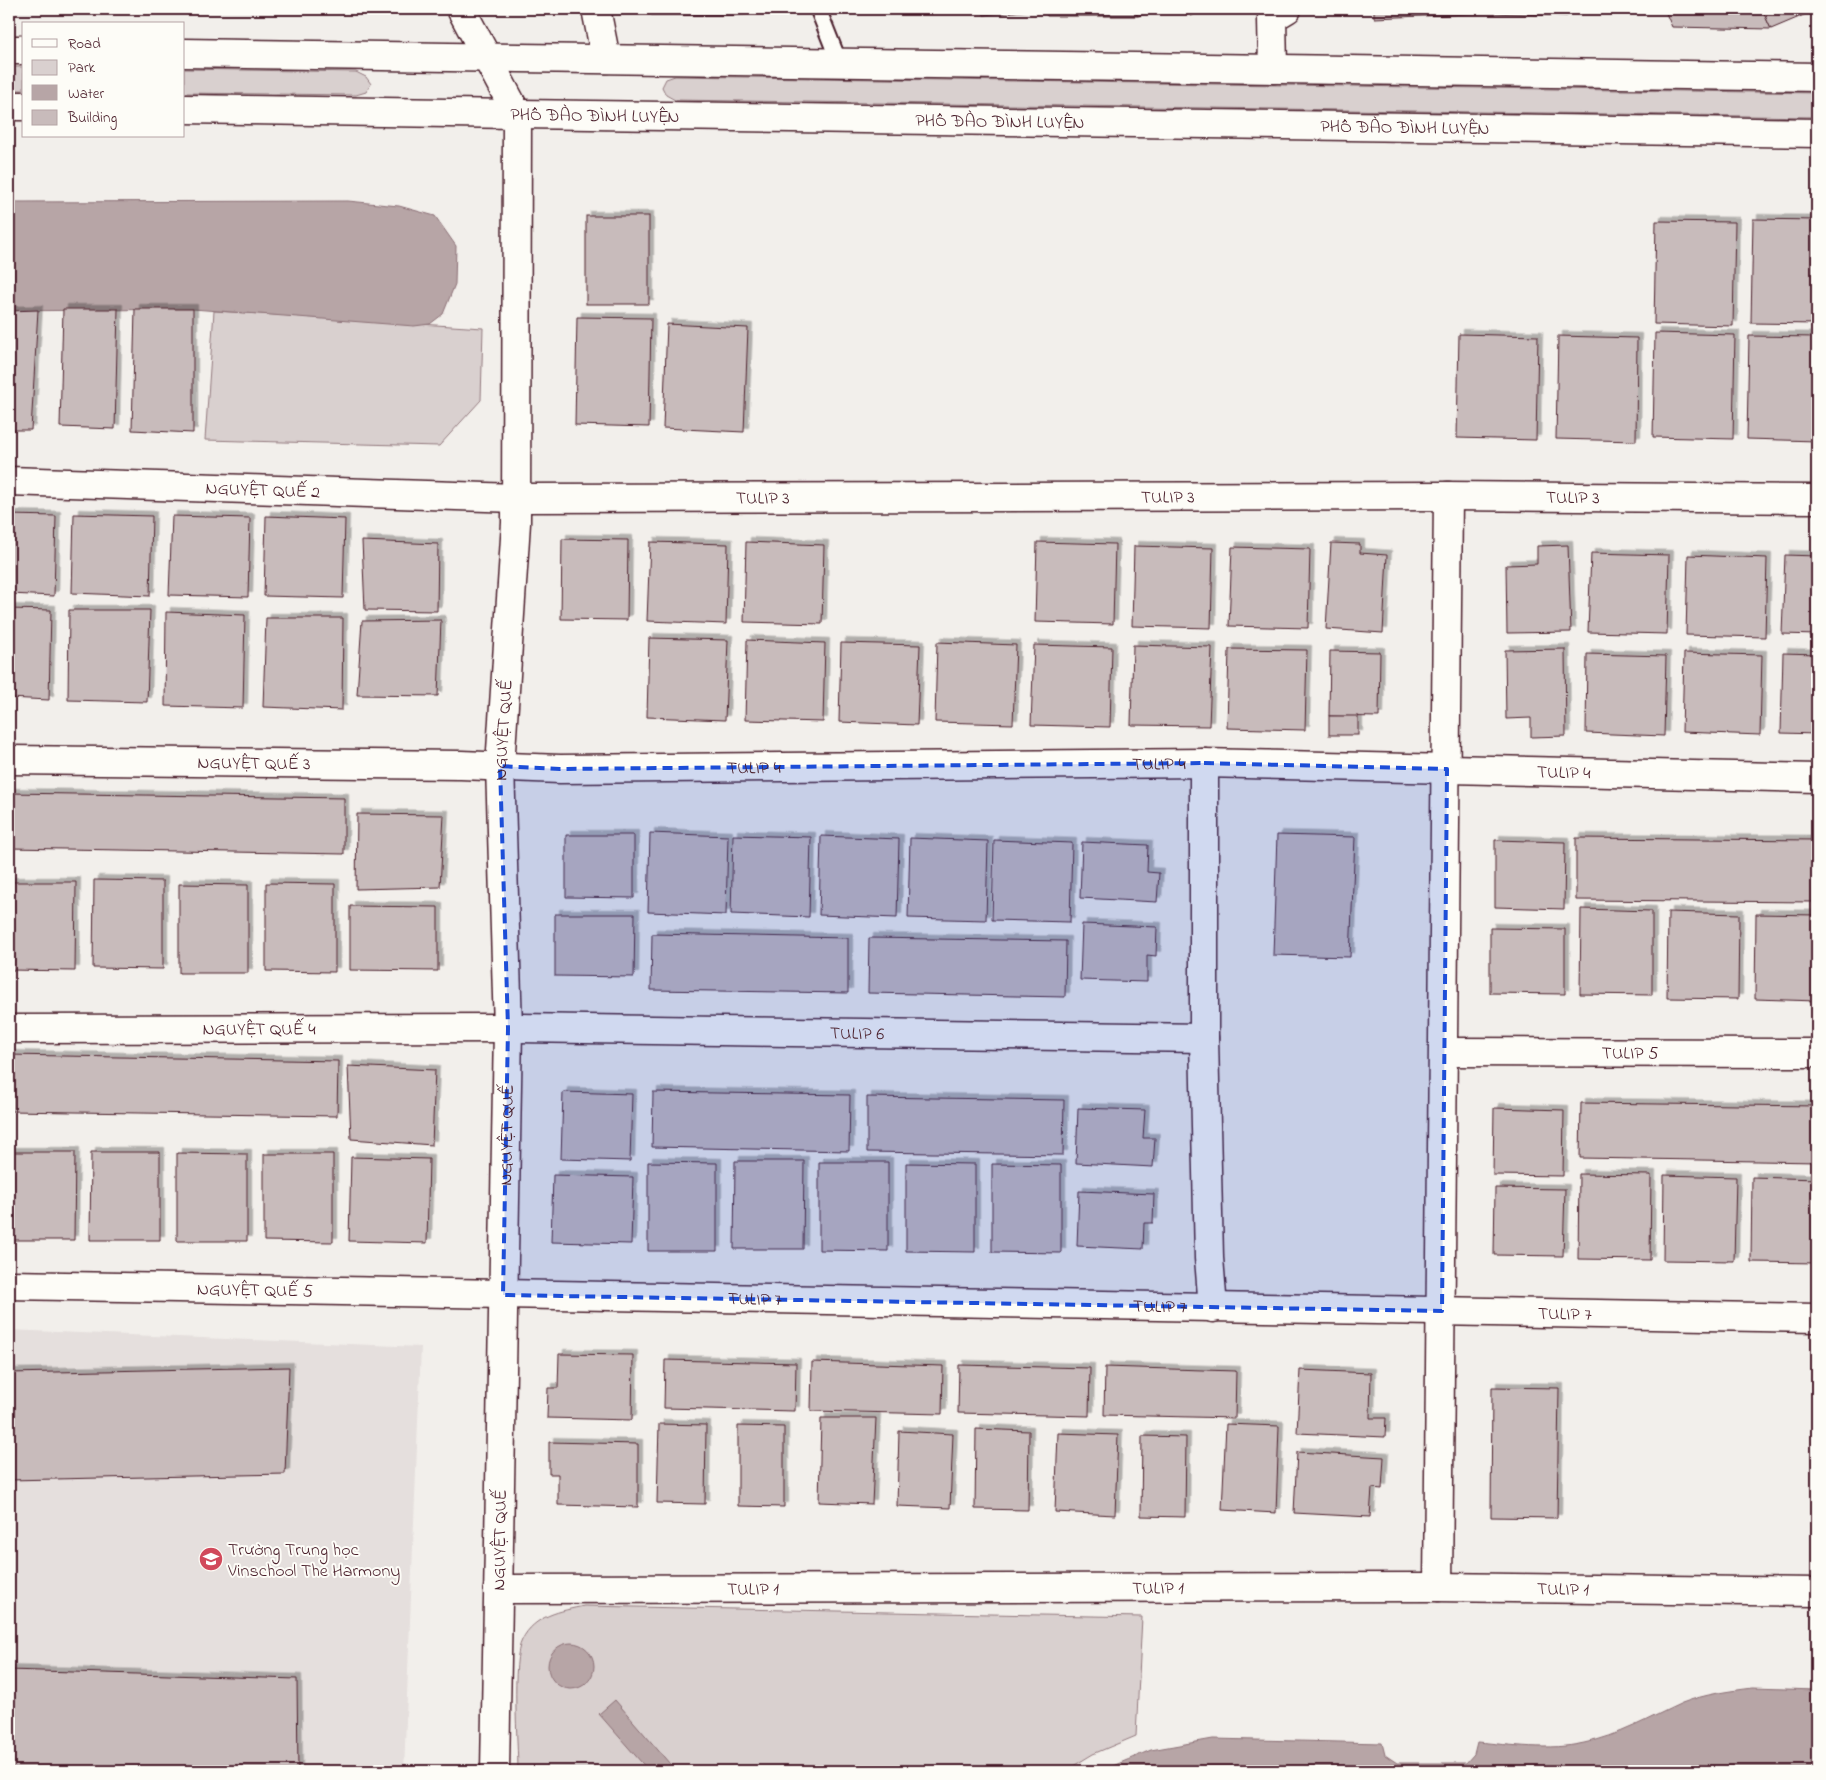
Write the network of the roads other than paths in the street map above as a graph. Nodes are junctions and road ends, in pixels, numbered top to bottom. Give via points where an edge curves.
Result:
1 (461, 9) edge
2 (596, 9) edge
3 (818, 9) edge
4 (1275, 12) edge
5 (9, 50) edge
6 (22, 50) edge
7 (185, 53) edge
8 (488, 57) junction
9 (606, 59) junction
10 (839, 62) junction
11 (1273, 69) junction
12 (1817, 77) edge
13 (9, 106) edge
14 (22, 106) edge
15 (185, 109) edge
16 (517, 114) junction
17 (1817, 133) edge
18 (9, 480) edge
19 (1448, 496) junction
20 (516, 498) junction
21 (1817, 499) edge
22 (9, 760) edge
23 (1204, 763) junction
24 (500, 766) junction
25 (1447, 769) junction
26 (1817, 778) edge
27 (508, 1028) junction
28 (9, 1029) edge
29 (1204, 1038) junction
30 (1444, 1052) junction
31 (1817, 1053) edge
32 (9, 1285) edge
33 (503, 1295) junction
34 (1213, 1308) junction
35 (1442, 1311) junction
36 (1817, 1318) edge
37 (1438, 1586) junction
38 (498, 1589) junction
39 (1817, 1592) edge
40 (494, 1771) edge

1 - 8 street
2 - 9 street
3 - 10 lane
4 - 11 street
5 - 6 street
7 - 8 street
8 - 9 street
8 - 16 street
9 - 10 street
10 - 11 street
11 - 12 street
13 - 14 street
15 - 16 street, PHỐ ĐÀO ĐÌNH LUYỆN
16 - 17 street, PHỐ ĐÀO ĐÌNH LUYỆN
16 - 20 street, NGUYỆT QUẾ
18 - 20 street, NGUYỆT QUẾ 2
19 - 20 street, TULIP 3
19 - 21 street, TULIP 3
19 - 25 street
20 - 24 street, NGUYỆT QUẾ
22 - 24 street, NGUYỆT QUẾ 3
23 - 24 street, TULIP 4 via 560,769
23 - 25 street, TULIP 4
23 - 29 street
24 - 27 street, NGUYỆT QUẾ
25 - 26 street, TULIP 4
25 - 30 street
27 - 28 street, NGUYỆT QUẾ 4
27 - 29 street, TULIP 6
27 - 33 street, NGUYỆT QUẾ
29 - 34 street
30 - 31 street, TULIP 5
30 - 35 street
32 - 33 street, NGUYỆT QUẾ 5
33 - 34 street, TULIP 7
33 - 38 street, NGUYỆT QUẾ
34 - 35 street, TULIP 7
35 - 36 street, TULIP 7
35 - 37 street
37 - 38 street, TULIP 1
37 - 39 street, TULIP 1
38 - 40 street, NGUYỆT QUẾ

